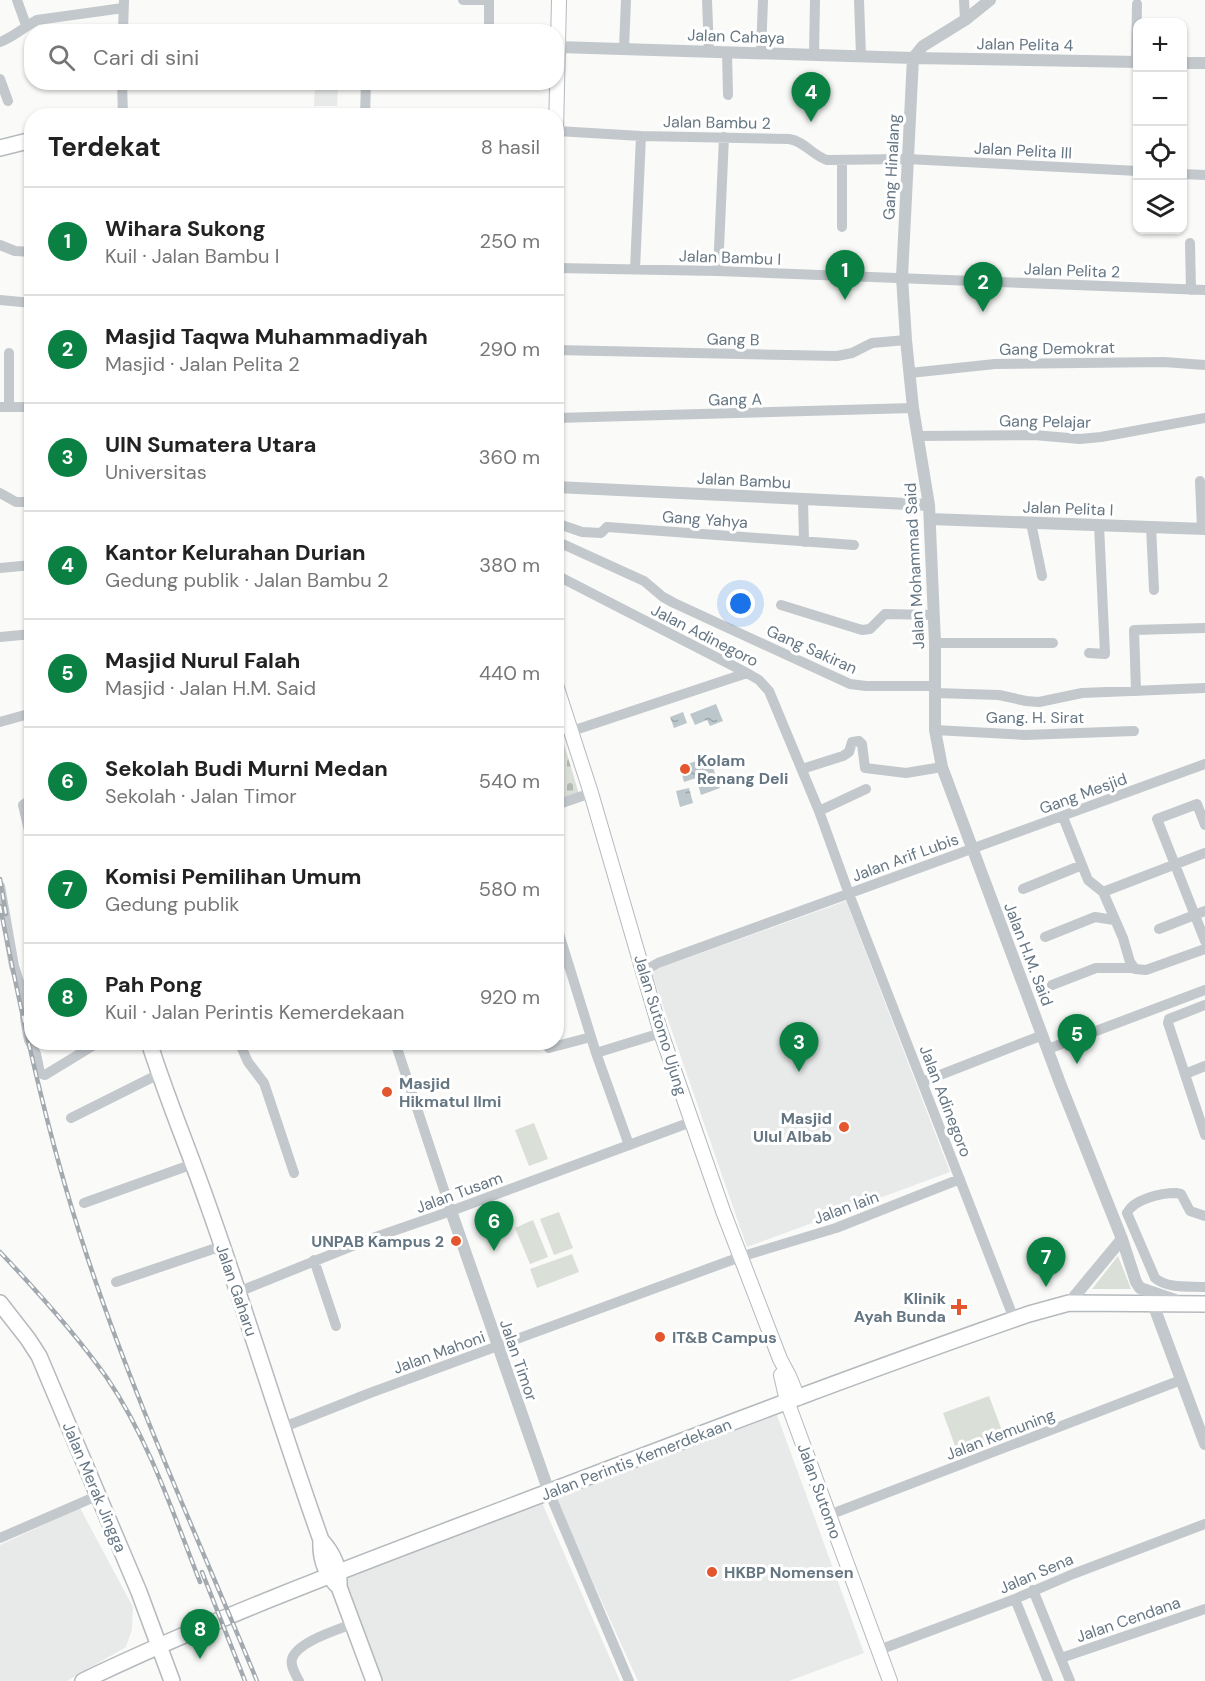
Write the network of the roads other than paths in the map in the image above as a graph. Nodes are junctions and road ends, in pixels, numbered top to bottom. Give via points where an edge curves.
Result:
1 (17, 0) edge
2 (463, 0) edge
3 (489, 0) edge
4 (560, 0) edge
5 (626, 0) edge
6 (706, 0) edge
7 (764, 0) edge
8 (815, 0) edge
9 (860, 0) edge
10 (964, 0) edge
11 (990, 0) edge
12 (124, 4) edge
13 (1137, 4) dead end
14 (1137, 18) edge
15 (965, 20) junction
16 (27, 24) edge
17 (29, 24) edge
18 (123, 24) edge
19 (489, 24) edge
20 (558, 24) edge
21 (24, 28) edge
22 (0, 42) edge
23 (564, 47) edge
24 (624, 48) junction
25 (709, 51) junction
26 (727, 52) junction
27 (761, 53) junction
28 (814, 55) junction
29 (861, 56) junction
30 (913, 58) junction
31 (1133, 62) edge
32 (1187, 63) edge
33 (1205, 63) edge
34 (0, 79) edge
35 (122, 90) edge
36 (366, 90) edge
37 (556, 90) edge
38 (728, 95) dead end
39 (8, 101) dead end
40 (123, 108) edge
41 (365, 108) edge
42 (556, 108) edge
43 (564, 131) edge
44 (641, 136) junction
45 (724, 137) junction
46 (24, 142) edge
47 (0, 148) edge
48 (907, 159) junction
49 (842, 160) junction
50 (1133, 171) edge
51 (1187, 174) edge
52 (1205, 175) edge
53 (842, 227) dead end
54 (1191, 243) dead end
55 (0, 245) edge
56 (24, 252) edge
57 (564, 268) edge
58 (635, 269) junction
59 (718, 271) junction
60 (902, 277) junction
61 (1191, 290) junction
62 (1205, 290) edge
63 (0, 300) edge
64 (24, 302) edge
65 (906, 340) junction
66 (564, 350) edge
67 (9, 353) dead end
68 (1205, 365) edge
69 (910, 373) junction
70 (24, 406) edge
71 (4, 407) edge
72 (913, 408) junction
73 (564, 418) edge
74 (1205, 418) edge
75 (919, 436) junction
76 (1200, 481) dead end
77 (564, 487) edge
78 (0, 493) edge
79 (803, 499) junction
80 (24, 502) edge
81 (929, 505) junction
82 (930, 519) junction
83 (1031, 523) junction
84 (564, 525) edge
85 (1100, 525) junction
86 (1151, 526) junction
87 (1203, 528) edge
88 (804, 542) junction
89 (564, 545) edge
90 (854, 545) dead end
91 (24, 565) edge
92 (0, 568) edge
93 (1042, 576) dead end
94 (564, 579) edge
95 (1154, 590) dead end
96 (781, 605) dead end
97 (934, 615) junction
98 (1205, 628) edge
99 (24, 635) edge
100 (0, 637) edge
101 (935, 643) junction
102 (1053, 643) dead end
103 (1089, 653) dead end
104 (747, 672) junction
105 (1205, 688) edge
106 (935, 690) junction
107 (1136, 691) junction
108 (564, 708) edge
109 (24, 714) edge
110 (0, 722) edge
111 (935, 730) junction
112 (572, 731) junction
113 (1134, 731) dead end
114 (1205, 764) edge
115 (942, 767) junction
116 (802, 769) junction
117 (866, 789) dead end
118 (591, 793) junction
119 (564, 802) edge
120 (819, 811) junction
121 (1063, 817) junction
122 (1205, 825) edge
123 (972, 849) junction
124 (1205, 853) edge
125 (1082, 865) junction
126 (1173, 865) junction
127 (0, 886) edge
128 (1023, 889) dead end
129 (1103, 892) junction
130 (849, 894) junction
131 (1200, 913) edge
132 (1114, 920) junction
133 (1158, 929) dead end
134 (1045, 937) dead end
135 (1205, 941) edge
136 (1205, 949) edge
137 (564, 950) edge
138 (1134, 968) junction
139 (644, 971) junction
140 (1052, 985) dead end
141 (1205, 990) edge
142 (24, 997) edge
143 (1205, 1005) edge
144 (661, 1033) junction
145 (1043, 1035) junction
146 (591, 1037) junction
147 (564, 1044) edge
148 (1048, 1049) junction
149 (34, 1050) edge
150 (86, 1050) edge
151 (152, 1050) edge
152 (243, 1050) edge
153 (398, 1050) edge
154 (596, 1053) junction
155 (1205, 1066) edge
156 (159, 1074) junction
157 (1185, 1074) junction
158 (922, 1082) junction
159 (71, 1118) dead end
160 (691, 1122) junction
161 (1205, 1134) edge
162 (629, 1145) junction
163 (193, 1164) junction
164 (294, 1173) dead end
165 (960, 1179) junction
166 (84, 1203) dead end
167 (451, 1211) junction
168 (1205, 1215) edge
169 (1122, 1239) junction
170 (222, 1246) junction
171 (740, 1257) junction
172 (314, 1260) junction
173 (116, 1282) dead end
174 (1205, 1287) edge
175 (238, 1292) junction
176 (0, 1303) edge
177 (1069, 1303) junction
178 (1153, 1304) junction
179 (1187, 1304) junction
180 (1205, 1304) edge
181 (1014, 1319) junction
182 (336, 1326) dead end
183 (497, 1347) junction
184 (1181, 1380) junction
185 (792, 1399) junction
186 (284, 1427) junction
187 (1205, 1444) edge
188 (547, 1486) junction
189 (99, 1495) junction
190 (829, 1515) junction
191 (1205, 1524) edge
192 (0, 1538) edge
193 (336, 1579) junction
194 (1033, 1590) junction
195 (1015, 1599) junction
196 (1205, 1609) edge
197 (352, 1624) junction
198 (158, 1645) junction
199 (879, 1650) junction
200 (1061, 1658) junction
201 (1044, 1680) edge
202 (83, 1681) edge
203 (172, 1681) edge
204 (299, 1681) edge
205 (374, 1681) edge
206 (629, 1681) edge
207 (890, 1681) edge
208 (1071, 1681) edge

1 - 16 street
2 - 3 street
3 - 19 street
4 - 20 main road
5 - 24 street
6 - 25 street
7 - 27 street
8 - 28 street
9 - 29 street
10 - 15 street
11 - 15 street
12 - 17 street
12 - 18 street
13 - 14 street
15 - 30 street via 923,46
21 - 22 street
23 - 24 street, Jalan Cahaya
24 - 25 street, Jalan Cahaya
25 - 26 street, Jalan Cahaya
26 - 27 street, Jalan Cahaya
26 - 38 street
27 - 28 street, Jalan Cahaya
28 - 29 street, Jalan Cahaya
29 - 30 street, Jalan Cahaya
30 - 31 street, Jalan Pelita 4
30 - 48 street, Gang Hinalang
32 - 33 street
34 - 39 street
35 - 40 street
36 - 41 street
37 - 42 main road
43 - 44 street, Jalan Bambu 2
44 - 45 street, Jalan Bambu 2
44 - 58 street
45 - 49 street, Jalan Bambu 2 via 794,140 824,159
45 - 59 street
46 - 47 main road
48 - 49 street, Jalan Bambu 2
48 - 50 street, Jalan Pelita III
48 - 60 street, Gang Hinalang
49 - 53 street
51 - 52 street
54 - 61 street
55 - 56 street
57 - 58 street, Jalan Bambu I
58 - 59 street, Jalan Bambu I
59 - 60 street, Jalan Bambu I
60 - 61 street, Jalan Pelita 2
60 - 65 street, Jalan Mohammad Said
61 - 62 street, Jalan Pelita 2
63 - 64 street
65 - 66 street, Gang B via 872,343 837,356
65 - 69 street, Jalan Mohammad Said
67 - 71 street
68 - 69 street, Gang Demokrat via 995,364
69 - 72 street, Jalan Mohammad Said
70 - 71 street
72 - 73 street, Gang A
72 - 75 street, Jalan Mohammad Said
74 - 75 street, Gang Pelajar via 1090,438
75 - 81 street, Jalan Mohammad Said
76 - 87 street
77 - 79 street, Jalan Bambu
78 - 80 street via 12,501
79 - 81 street, Jalan Bambu
79 - 88 street
81 - 82 street, Jalan Mohammad Said
82 - 83 street, Jalan Pelita I
82 - 97 street, Jalan Mohammad Said
83 - 85 street, Jalan Pelita I
83 - 93 street
84 - 88 street, Gang Yahya via 591,533 601,533 607,527
85 - 86 street, Jalan Pelita I
85 - 103 street via 1105,654
86 - 87 street, Jalan Pelita I
86 - 95 street
88 - 90 street, Gang Yahya
89 - 106 street, Gang Sakiran via 644,581 674,603 850,684
91 - 92 street
94 - 104 street, Jalan Adinegoro
96 - 97 street via 862,630 870,629 885,614
97 - 101 street, Jalan Mohammad Said
98 - 107 street via 1134,630
99 - 100 street
101 - 102 street
101 - 106 street, Jalan Mohammad Said
104 - 112 street
104 - 116 street, Jalan Adinegoro via 770,692
105 - 107 street, Gang Sakiran
106 - 107 street, Gang Sakiran via 999,695 1026,702 1082,693
106 - 111 street, Jalan Mohammad Said
108 - 112 main road, Jalan Sutomo Ujung
109 - 110 street
111 - 113 street, Gang. H. Sirat via 1025,735
111 - 115 street, Jalan Mohammad Said
112 - 118 main road, Jalan Sutomo Ujung
114 - 121 street, Gang Mesjid
115 - 116 street via 906,773 865,768 859,741 852,742 843,756
115 - 123 street, Jalan Mohammad Said
116 - 120 street, Jalan Adinegoro
117 - 120 street
118 - 119 street
118 - 139 main road, Jalan Sutomo Ujung
120 - 130 street, Jalan Adinegoro
121 - 123 street, Gang Mesjid
121 - 125 street
122 - 126 street via 1197,804 1157,818
123 - 130 street, Jalan Arif Lubis
123 - 145 street, Jalan H.M. Said
124 - 126 street
125 - 128 street
125 - 129 street via 1088,880
126 - 129 street
126 - 131 street
127 - 142 street via 14,966
129 - 132 street
130 - 139 street
130 - 158 street, Jalan Adinegoro
131 - 133 street
131 - 135 street
132 - 134 street via 1095,917
132 - 138 street
136 - 138 street via 1146,970
137 - 146 street
138 - 140 street via 1096,968
139 - 144 main road, Jalan Sutomo Ujung
141 - 148 street
143 - 157 street via 1169,1019
144 - 154 street
144 - 160 main road, Jalan Sutomo Ujung
145 - 148 street, Jalan H.M. Said
145 - 158 street
146 - 147 street
146 - 154 street
148 - 169 street, Jalan H.M. Said
149 - 150 street via 40,1073 45,1075
151 - 156 main road, Jalan Gaharu
152 - 164 street via 264,1083
153 - 167 street, Jalan Timor
154 - 162 street
155 - 157 street
156 - 159 street
156 - 163 main road, Jalan Gaharu
157 - 161 street
158 - 165 street, Jalan Adinegoro
160 - 162 street, Jalan Tusam
160 - 171 main road, Jalan Sutomo Ujung
162 - 167 street, Jalan Tusam
163 - 166 street
163 - 170 main road, Jalan Gaharu
165 - 171 street, Jalan Iain via 836,1228
165 - 181 street, Jalan Adinegoro
167 - 172 street, Jalan Tusam
167 - 183 street, Jalan Timor
168 - 174 street via 1190,1211 1181,1194 1176,1193 1140,1201 1127,1213 1155,1278 1162,1284
169 - 177 street
169 - 179 street, Jalan H.M. Said via 1140,1288
170 - 173 street
170 - 175 main road, Jalan Gaharu
171 - 183 street, Jalan Mahoni
171 - 185 main road, Jalan Sutomo Ujung
172 - 175 street, Jalan Tusam
172 - 182 street
175 - 186 main road, Jalan Gaharu
176 - 189 main road, Jalan Merak Jingga via 39,1356
177 - 178 main road, Jalan Perintis Kemerdekaan
177 - 181 main road, Jalan Perintis Kemerdekaan
178 - 179 main road, Jalan Perintis Kemerdekaan
178 - 184 street
179 - 180 main road, Jalan Perintis Kemerdekaan
181 - 185 main road, Jalan Perintis Kemerdekaan
183 - 186 street, Jalan Mahoni
183 - 188 street, Jalan Timor
184 - 187 street
184 - 190 street, Jalan Kemuning
185 - 188 main road, Jalan Perintis Kemerdekaan
185 - 190 main road, Jalan Sutomo
186 - 193 main road, Jalan Gaharu via 321,1540 320,1552
188 - 193 main road, Jalan Perintis Kemerdekaan
188 - 206 street, Jalan Timor
189 - 192 street
189 - 198 main road, Jalan Merak Jingga
190 - 199 main road, Jalan Sutomo
191 - 194 street, Jalan Sena
193 - 197 main road, Jalan Gaharu
193 - 198 main road, Jalan Perintis Kemerdekaan
194 - 195 street, Jalan Sena
194 - 200 street
195 - 199 street, Jalan Sena
195 - 201 street
196 - 200 street, Jalan Cendana
197 - 204 street via 297,1651 292,1664
197 - 205 main road, Jalan Gaharu
198 - 202 main road, Jalan Perintis Kemerdekaan
198 - 203 main road, Jalan Merak Jingga
199 - 207 main road, Jalan Sutomo
200 - 208 street

